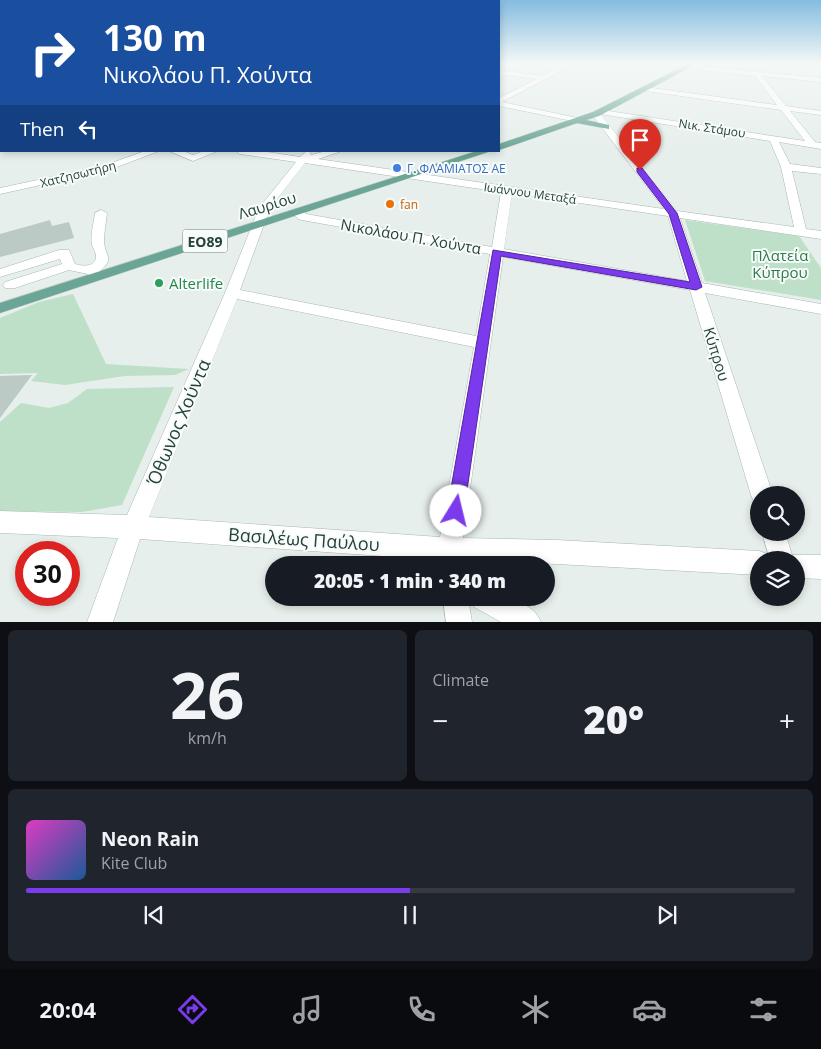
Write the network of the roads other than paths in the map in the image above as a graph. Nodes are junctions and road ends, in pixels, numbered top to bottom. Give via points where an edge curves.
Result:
1 (517, 93) edge
2 (636, 93) edge
3 (674, 93) edge
4 (772, 93) edge
5 (500, 102) edge
6 (500, 103) edge
7 (784, 108) junction
8 (599, 113) junction
9 (821, 113) edge
10 (579, 121) junction
11 (606, 127) junction
12 (773, 138) junction
13 (812, 144) junction
14 (821, 146) edge
15 (500, 147) edge
16 (152, 152) edge
17 (176, 152) edge
18 (211, 152) edge
19 (247, 152) edge
20 (308, 152) edge
21 (334, 152) edge
22 (484, 152) edge
23 (301, 160) junction
24 (786, 166) junction
25 (821, 171) edge
26 (411, 176) junction
27 (506, 189) junction
28 (0, 191) edge
29 (298, 212) junction
30 (101, 213) dead end
31 (673, 213) junction
32 (259, 224) junction
33 (811, 233) edge
34 (821, 247) edge
35 (496, 252) junction
36 (69, 266) junction
37 (0, 273) edge
38 (95, 273) junction
39 (10, 286) dead end
40 (696, 287) junction
41 (232, 293) junction
42 (0, 308) edge
43 (821, 310) edge
44 (482, 343) junction
45 (759, 486) edge
46 (0, 522) edge
47 (133, 527) junction
48 (440, 556) edge
49 (451, 556) edge
50 (472, 556) edge
51 (750, 563) edge
52 (805, 566) edge
53 (821, 567) edge
54 (457, 606) edge
55 (499, 606) edge
56 (100, 622) edge
57 (459, 622) edge
58 (528, 622) edge

1 - 5 street
2 - 8 main road
3 - 7 street
4 - 7 street
6 - 10 street
7 - 9 street
7 - 13 street
8 - 10 main road
8 - 11 street
8 - 12 street, Νικ. Στάμου
10 - 11 main road
10 - 15 main road
11 - 31 street
12 - 13 street, Νικ. Στάμου
12 - 24 street
13 - 14 street, Νικ. Στάμου
16 - 28 street, Χατζησωτήρη via 106,168
17 - 18 street via 193,158
19 - 23 street, Ιωάννου Μεταξά
20 - 23 street, Όθωνος Χούντα
21 - 23 street
22 - 26 main road, Λαυρίου / ΕΟ89
23 - 26 street, Ιωάννου Μεταξά
23 - 32 street, Όθωνος Χούντα via 265,208
24 - 25 street
24 - 33 street
26 - 27 street, Ιωάννου Μεταξά
26 - 29 main road, Λαυρίου / ΕΟ89
27 - 31 street, Ιωάννου Μεταξά
27 - 35 street
29 - 32 main road, Λαυρίου / ΕΟ89
29 - 35 street, Νικολάου Π. Χούντα via 302,217
30 - 38 street via 98,244 103,255
31 - 33 street, Ιωάννου Μεταξά
31 - 40 street, Κύπρου
32 - 38 main road, Λαυρίου / ΕΟ89
32 - 41 street, Όθωνος Χούντα
33 - 34 street
35 - 40 street, Νικολάου Π. Χούντα
35 - 44 street
36 - 37 street via 64,253
36 - 38 street
36 - 39 street
38 - 42 main road, Λαυρίου / ΕΟ89
40 - 43 street, Νικολάου Π. Χούντα
40 - 45 street, Κύπρου
41 - 44 street
41 - 47 street, Όθωνος Χούντα
44 - 49 street
46 - 47 street, Βασιλέως Παύλου
47 - 48 street, Βασιλέως Παύλου
47 - 56 street, Όθωνος Χούντα
50 - 51 street, Βασιλέως Παύλου via 557,552
52 - 53 street
54 - 57 street
55 - 58 street

